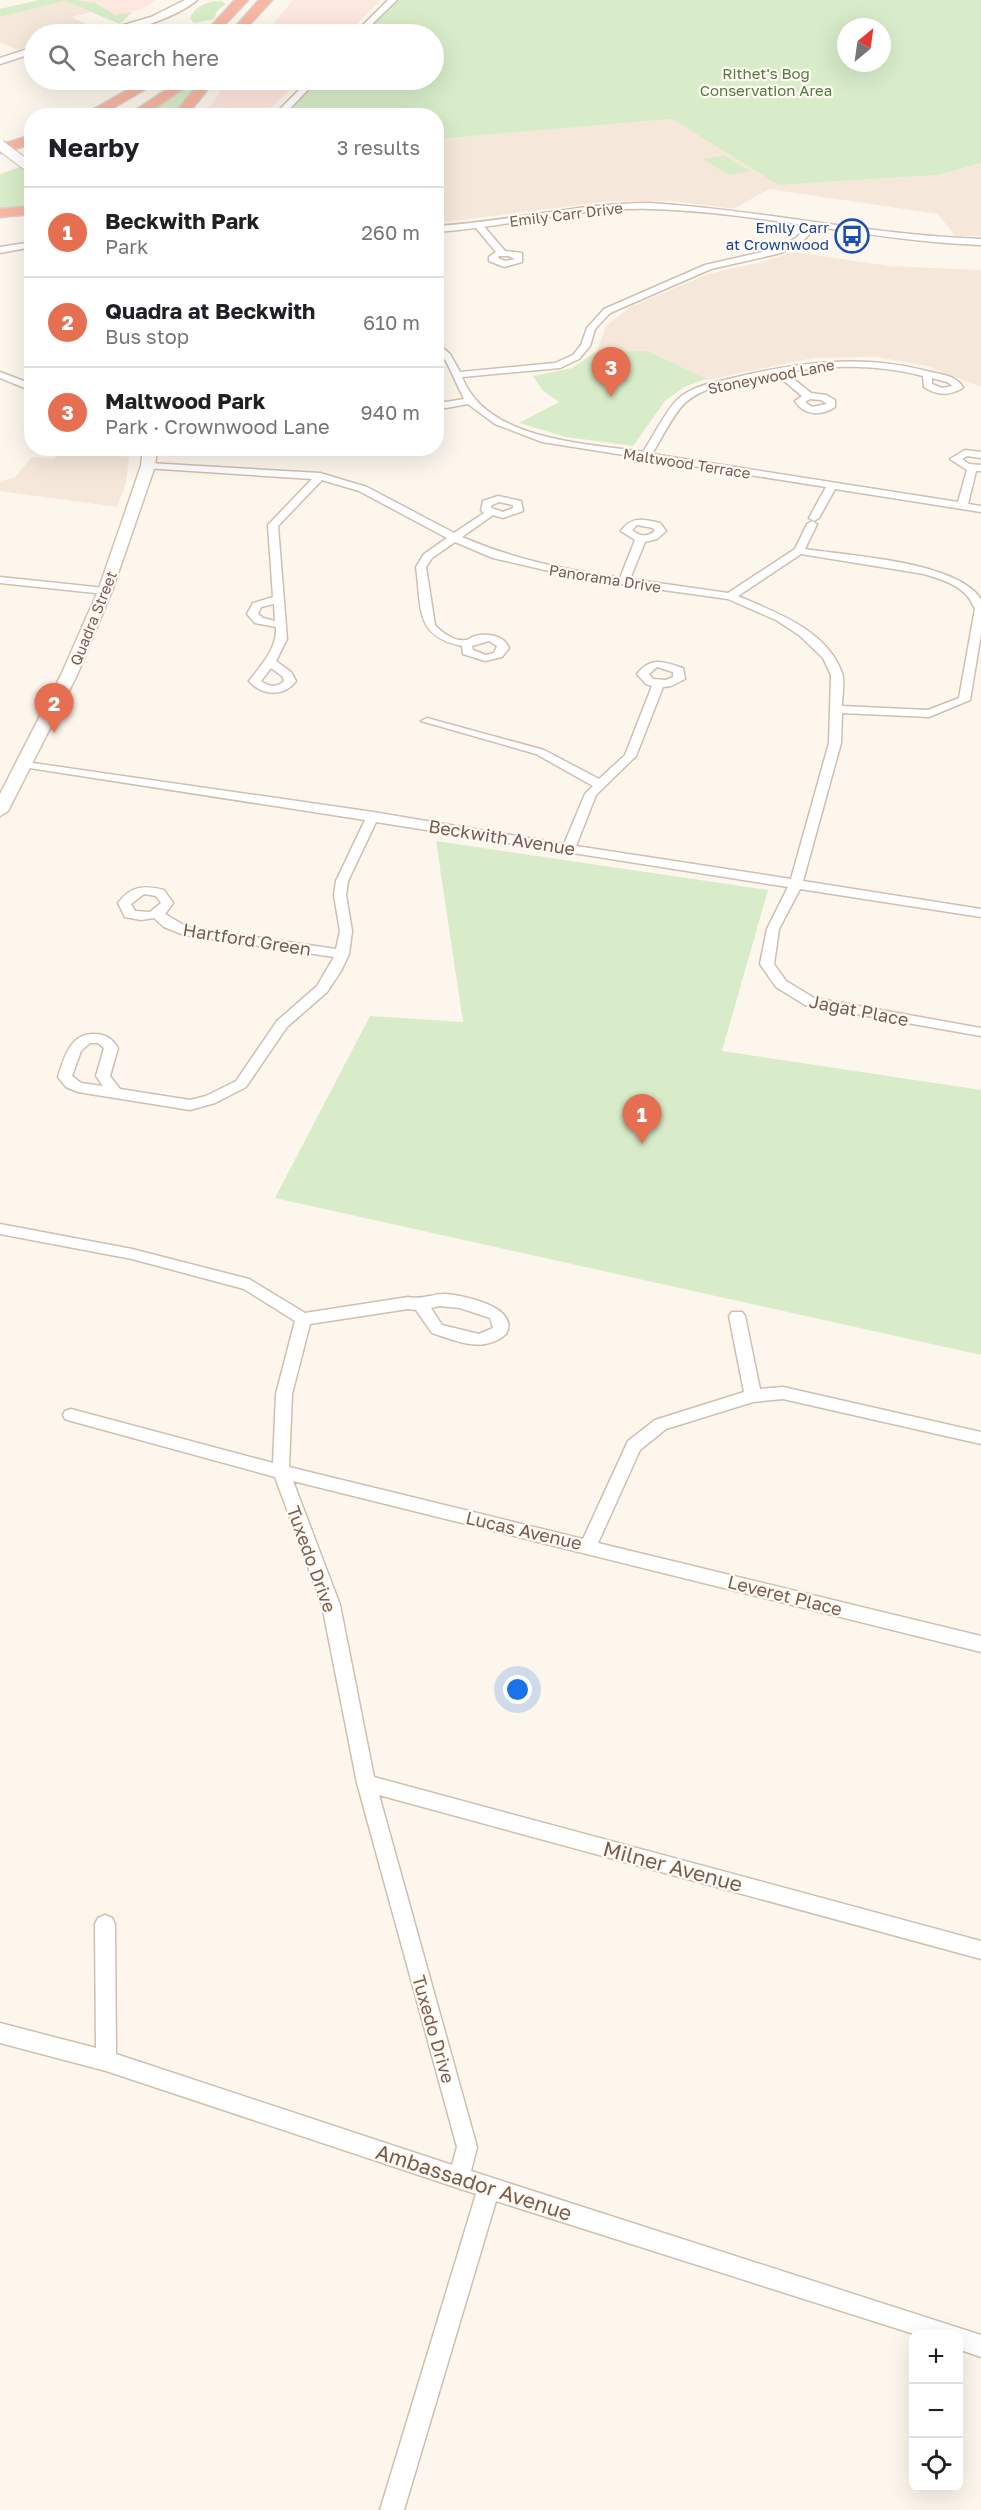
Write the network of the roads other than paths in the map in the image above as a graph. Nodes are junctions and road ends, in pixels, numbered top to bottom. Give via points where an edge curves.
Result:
1 (192, 0) edge
2 (242, 0) edge
3 (266, 0) edge
4 (274, 0) edge
5 (393, 0) edge
6 (135, 24) edge
7 (219, 24) edge
8 (244, 24) edge
9 (254, 24) edge
10 (368, 24) edge
11 (24, 53) edge
12 (0, 61) edge
13 (136, 90) edge
14 (146, 90) edge
15 (173, 90) edge
16 (200, 90) edge
17 (303, 90) edge
18 (103, 108) edge
19 (116, 108) edge
20 (145, 108) edge
21 (185, 108) edge
22 (285, 108) edge
23 (24, 142) edge
24 (0, 145) edge
25 (0, 150) edge
26 (24, 150) edge
27 (24, 160) edge
28 (3, 162) edge
29 (24, 163) edge
30 (24, 211) edge
31 (0, 213) edge
32 (479, 226) junction
33 (812, 226) junction
34 (444, 228) edge
35 (981, 242) edge
36 (24, 246) edge
37 (0, 250) edge
38 (502, 253) dead end
39 (444, 351) edge
40 (779, 372) junction
41 (0, 375) edge
42 (458, 375) junction
43 (928, 375) dead end
44 (24, 385) edge
45 (808, 396) dead end
46 (470, 401) junction
47 (444, 404) edge
48 (981, 455) edge
49 (149, 456) edge
50 (645, 457) junction
51 (148, 466) junction
52 (977, 468) edge
53 (320, 476) junction
54 (832, 485) junction
55 (962, 506) junction
56 (981, 509) edge
57 (490, 513) dead end
58 (455, 538) junction
59 (641, 539) dead end
60 (799, 551) junction
61 (0, 580) edge
62 (623, 582) junction
63 (105, 591) junction
64 (730, 596) junction
65 (278, 599) junction
66 (281, 625) junction
67 (467, 644) dead end
68 (270, 662) dead end
69 (658, 684) dead end
70 (835, 709) junction
71 (427, 721) dead end
72 (23, 762) junction
73 (599, 784) junction
74 (0, 812) edge
75 (373, 816) junction
76 (569, 848) junction
77 (796, 884) junction
78 (981, 913) edge
79 (158, 914) dead end
80 (342, 954) junction
81 (981, 1032) edge
82 (115, 1092) junction
83 (0, 1229) edge
84 (422, 1307) dead end
85 (737, 1316) dead end
86 (303, 1319) junction
87 (753, 1396) junction
88 (71, 1415) dead end
89 (981, 1438) edge
90 (281, 1472) junction
91 (588, 1547) junction
92 (981, 1644) edge
93 (366, 1783) junction
94 (105, 1924) dead end
95 (981, 1950) edge
96 (0, 2033) edge
97 (106, 2061) junction
98 (459, 2177) junction
99 (489, 2188) junction
100 (934, 2330) edge
101 (963, 2340) edge
102 (981, 2346) edge
103 (392, 2510) edge

1 - 6 main road
2 - 7 highway
3 - 8 highway
4 - 9 highway
5 - 10 street
11 - 12 main road
13 - 18 highway
14 - 19 highway
15 - 20 highway
16 - 21 highway
17 - 22 street
23 - 25 highway
24 - 29 main road, bridge
26 - 28 highway
27 - 28 highway
30 - 31 highway
32 - 33 street, Emily Carr Drive via 588,208 647,206
32 - 34 street, Emily Carr Drive
32 - 38 street
33 - 35 street, Emily Carr Drive via 893,238
33 - 42 street via 799,240 778,251 708,267 608,311 591,328 576,357 556,366
36 - 37 street
39 - 42 street, Maltwood Terrace
40 - 43 street, Stoneywood Lane via 833,361 904,366
40 - 45 street
40 - 50 street, Stoneywood Lane via 699,390 681,401
41 - 44 street
42 - 46 street, Maltwood Terrace
46 - 47 street
46 - 50 street, Maltwood Terrace via 490,417 542,439
48 - 52 street via 957,456 957,463
49 - 51 main road, Quadra Street
50 - 54 street, Maltwood Terrace
51 - 53 street, Panorama Drive
51 - 63 main road, Quadra Street
52 - 55 street
53 - 58 street, Panorama Drive via 363,489
53 - 65 street via 273,525
54 - 55 street, Maltwood Terrace
54 - 60 street
55 - 56 street, Maltwood Terrace
57 - 58 street
58 - 62 street, Panorama Drive via 497,556 543,569
58 - 67 street via 428,556 422,567 422,579 430,626 448,640
59 - 62 street
60 - 64 street
60 - 70 street via 931,573 960,584 975,596 980,609 964,700 929,714
61 - 63 street
62 - 64 street, Panorama Drive
63 - 72 main road, Quadra Street via 69,675
64 - 70 street, Panorama Drive via 780,618 828,656 837,675
65 - 66 street
65 - 66 street via 257,605 252,614 258,621
66 - 68 street via 282,639
69 - 73 street via 630,756
70 - 77 street, Panorama Drive via 835,743
71 - 73 street via 540,752
72 - 74 main road, Quadra Street
72 - 75 street, Beckwith Avenue
73 - 76 street
75 - 76 street, Beckwith Avenue
75 - 80 street via 342,881 340,896 346,931
76 - 77 street, Beckwith Avenue
77 - 78 street, Beckwith Avenue
77 - 81 street, Jagat Place via 777,918 767,953 767,964 781,984 810,1002
79 - 80 street, Hartford Green via 184,931
80 - 82 street via 322,988 282,1024 241,1084 190,1105
82 - 82 street via 103,1076 111,1048 107,1041 81,1041 65,1077 78,1087
83 - 86 street via 132,1254 249,1285
84 - 86 street via 408,1303
85 - 87 street
86 - 90 street, Tuxedo Drive via 284,1394
87 - 89 street, Lucas Avenue via 783,1393
87 - 91 street, Lucas Avenue via 661,1424 634,1446
88 - 90 street, Lucas Avenue
90 - 91 street, Lucas Avenue
90 - 93 street, Tuxedo Drive via 331,1605
91 - 92 street, Leveret Place
93 - 95 street, Milner Avenue
93 - 98 street, Tuxedo Drive via 467,2147
94 - 97 street
96 - 97 street, Ambassador Avenue
97 - 98 street, Ambassador Avenue
98 - 99 street, Ambassador Avenue
99 - 100 street, Ambassador Avenue
99 - 103 street
101 - 102 street

